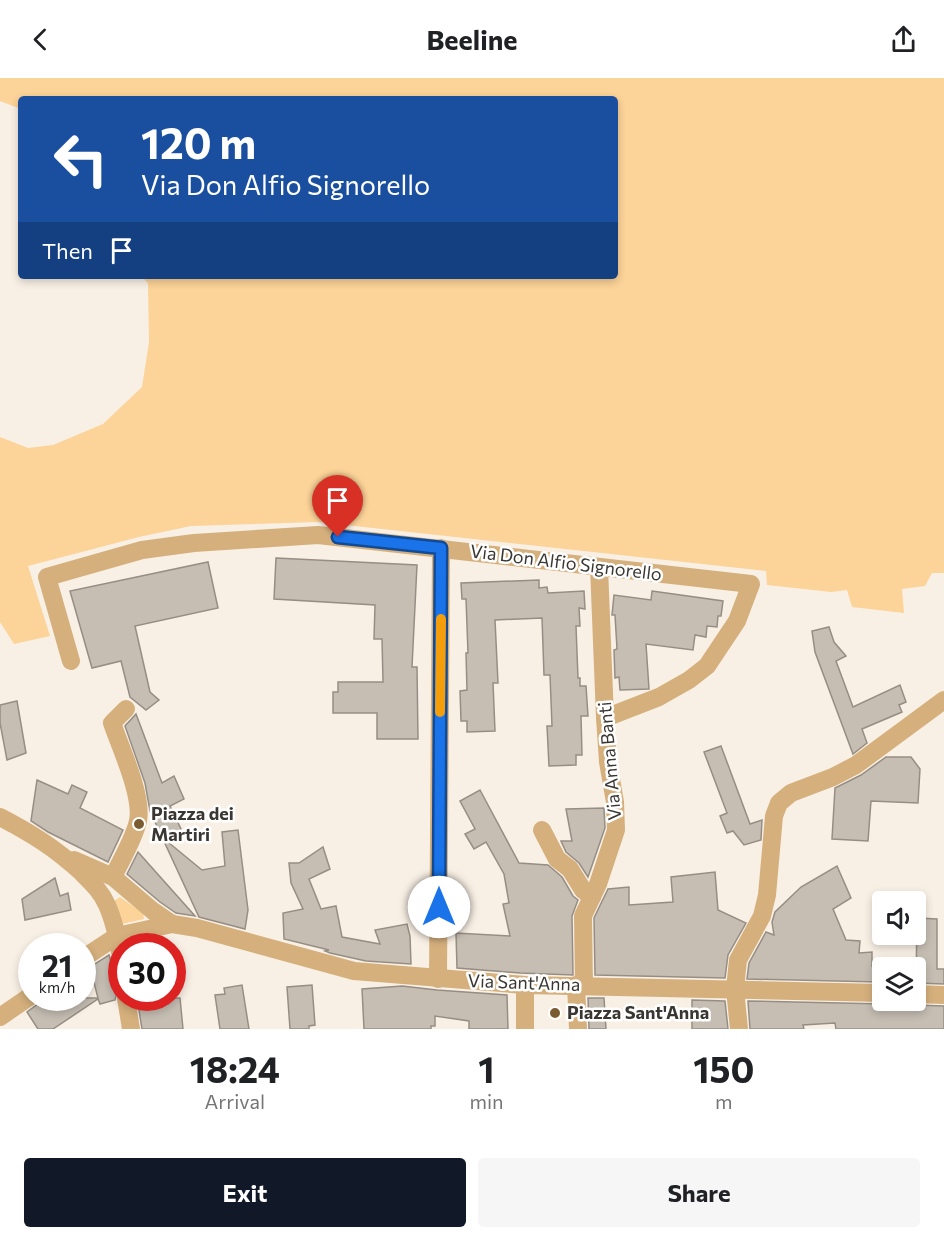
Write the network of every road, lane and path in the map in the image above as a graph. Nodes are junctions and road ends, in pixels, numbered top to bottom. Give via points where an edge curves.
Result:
1 (441, 548) junction
2 (599, 567) junction
3 (71, 661) dead end
4 (944, 700) edge
5 (126, 709) dead end
6 (605, 718) junction
7 (0, 817) edge
8 (542, 831) dead end
9 (64, 856) junction
10 (113, 877) junction
11 (595, 891) junction
12 (172, 924) junction
13 (112, 933) edge
14 (151, 933) edge
15 (438, 979) junction
16 (525, 985) junction
17 (580, 986) junction
18 (735, 989) junction
19 (872, 993) edge
20 (926, 994) edge
21 (944, 995) edge
22 (18, 1005) edge
23 (128, 1011) edge
24 (0, 1017) edge
25 (131, 1029) edge
26 (525, 1029) edge
27 (578, 1029) edge
28 (739, 1029) edge

1 - 2 street, Via Don Alfio Signorello
1 - 3 street, Via Don Alfio Signorello via 318,535 194,543 142,550 47,577
1 - 15 street
2 - 6 street, Via Anna Banti
2 - 6 street, Via Don Alfio Signorello via 751,584 737,621 707,666 659,697
4 - 18 street via 856,765 791,793 779,803 774,816 767,895 762,916 738,960
5 - 10 street via 112,723 137,794 138,820
6 - 11 street, Via Anna Banti via 616,830
7 - 9 street
8 - 11 street via 557,859 570,869 583,890
9 - 10 street
9 - 13 street via 95,886 107,904
10 - 12 street
11 - 17 street, Via Anna Banti via 584,916
12 - 14 street
12 - 15 street, Via Sant'Anna via 354,972
15 - 16 street, Via Sant'Anna
16 - 17 street, Via Sant'Anna
16 - 26 street
17 - 18 street, Via Sant'Anna
17 - 27 street, Via Anna Banti
18 - 19 street, Via Sant'Anna
18 - 28 street
20 - 21 street
22 - 24 street
23 - 25 street

